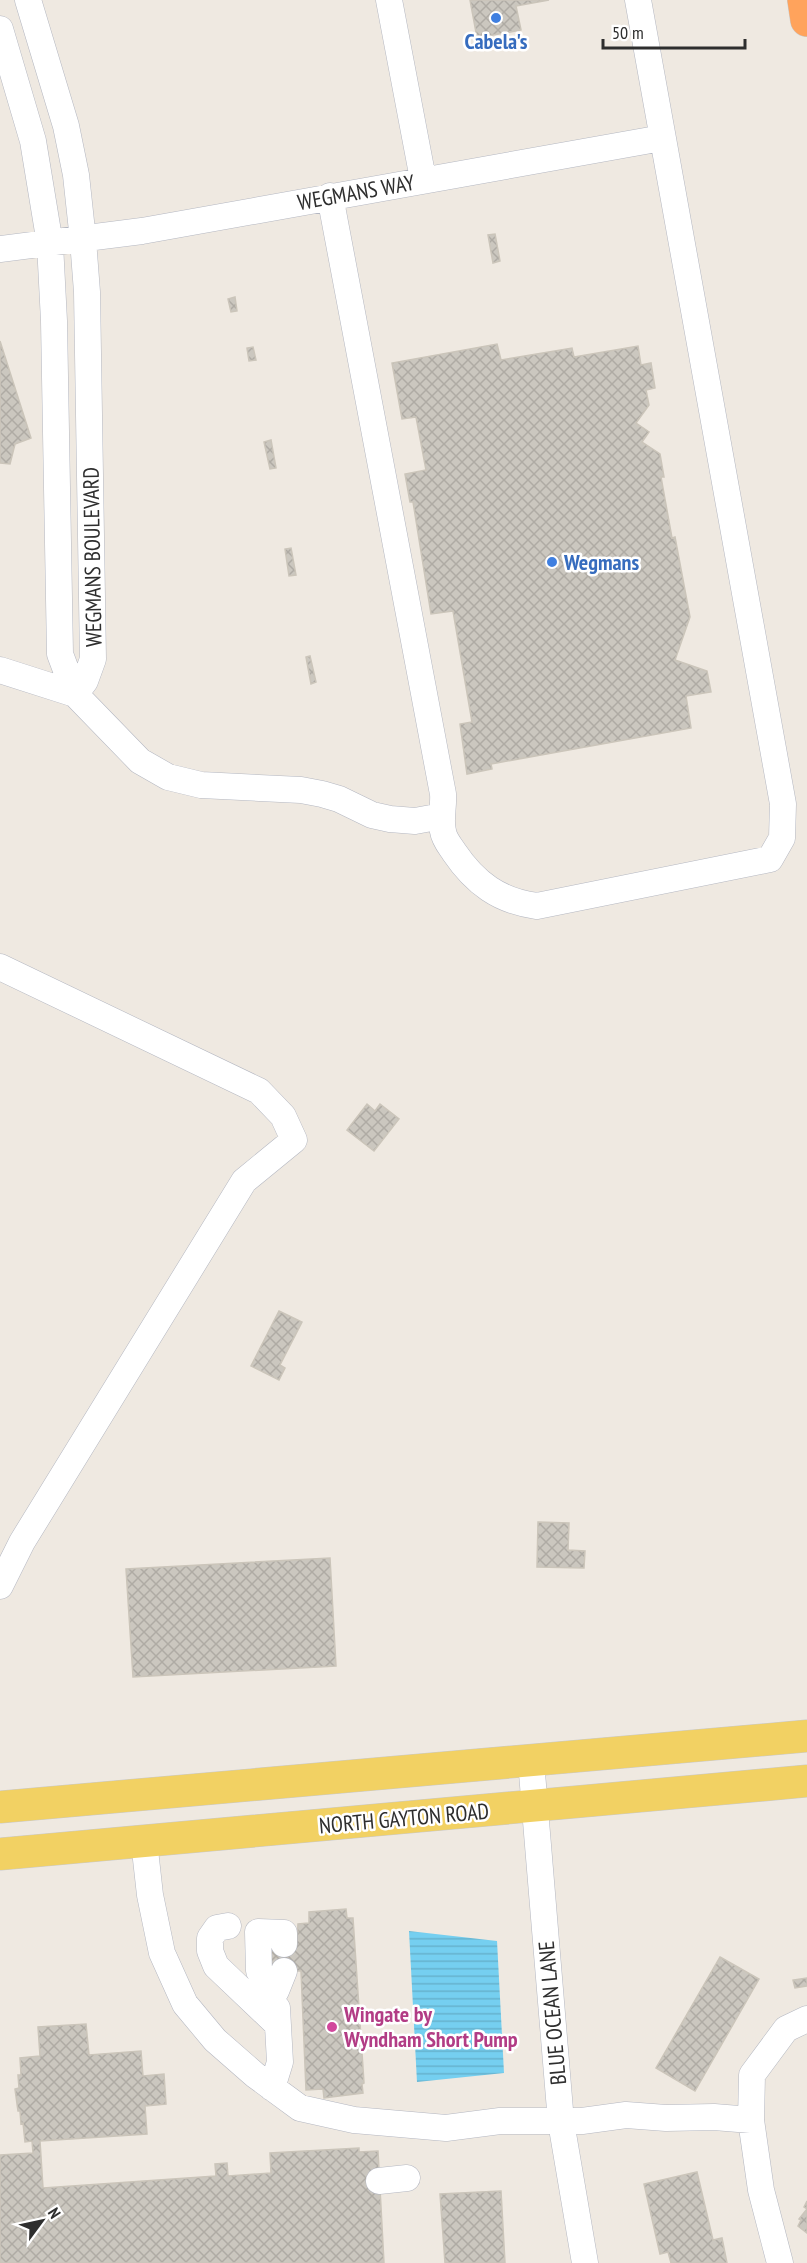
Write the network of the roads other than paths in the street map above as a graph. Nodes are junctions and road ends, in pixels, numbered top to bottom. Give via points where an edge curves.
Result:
1 (28, 0) edge
2 (389, 0) edge
3 (638, 0) edge
4 (804, 0) edge
5 (807, 20) edge
6 (0, 29) edge
7 (662, 138) junction
8 (423, 179) junction
9 (330, 196) junction
10 (83, 240) junction
11 (50, 244) junction
12 (0, 249) edge
13 (0, 670) edge
14 (75, 694) junction
15 (442, 816) junction
16 (0, 967) edge
17 (0, 1586) edge
18 (807, 1736) edge
19 (531, 1761) junction
20 (807, 1781) edge
21 (535, 1806) junction
22 (0, 1807) edge
23 (144, 1841) junction
24 (0, 1854) edge
25 (228, 1926) dead end
26 (284, 1944) dead end
27 (807, 2019) edge
28 (278, 2025) junction
29 (272, 2088) junction
30 (751, 2121) junction
31 (561, 2122) junction
32 (407, 2178) dead end
33 (379, 2181) dead end
34 (585, 2263) edge
35 (780, 2263) edge

1 - 10 street, WEGMANS BOULEVARD via 66,126
2 - 8 street
3 - 7 street
4 - 5 highway
6 - 11 street, WEGMANS BOULEVARD via 33,141
7 - 8 street, WEGMANS WAY
7 - 15 street via 781,790 782,838 770,859 537,906 517,904 499,896 464,867 442,831
8 - 9 street, WEGMANS WAY
9 - 10 street, WEGMANS WAY
9 - 15 street via 441,783
10 - 11 street, WEGMANS WAY
10 - 14 street, WEGMANS BOULEVARD via 93,659
11 - 12 street, WEGMANS WAY
11 - 14 street, WEGMANS BOULEVARD via 60,654
13 - 14 street
14 - 15 street via 140,761 168,777 201,785 301,790 339,799 390,819 415,821
16 - 17 street via 259,1090 283,1116 294,1140 244,1181 22,1542
18 - 19 main road, NORTH GAYTON ROAD
19 - 21 street, BLUE OCEAN LANE
19 - 22 main road, NORTH GAYTON ROAD
20 - 21 main road, NORTH GAYTON ROAD
21 - 23 main road, NORTH GAYTON ROAD
21 - 31 street, BLUE OCEAN LANE
23 - 24 main road, NORTH GAYTON ROAD
23 - 29 street via 162,1953 185,2004 215,2040
25 - 28 street via 217,1928 210,1938 216,1966
26 - 28 street via 284,1933 258,1932 259,1971 280,1981
27 - 30 street via 786,2029 752,2075
28 - 29 street via 280,2062
29 - 31 street via 300,2108 354,2120 446,2128 500,2121
30 - 31 street via 626,2115
30 - 35 street via 761,2190
31 - 34 street, BLUE OCEAN LANE
32 - 33 street

